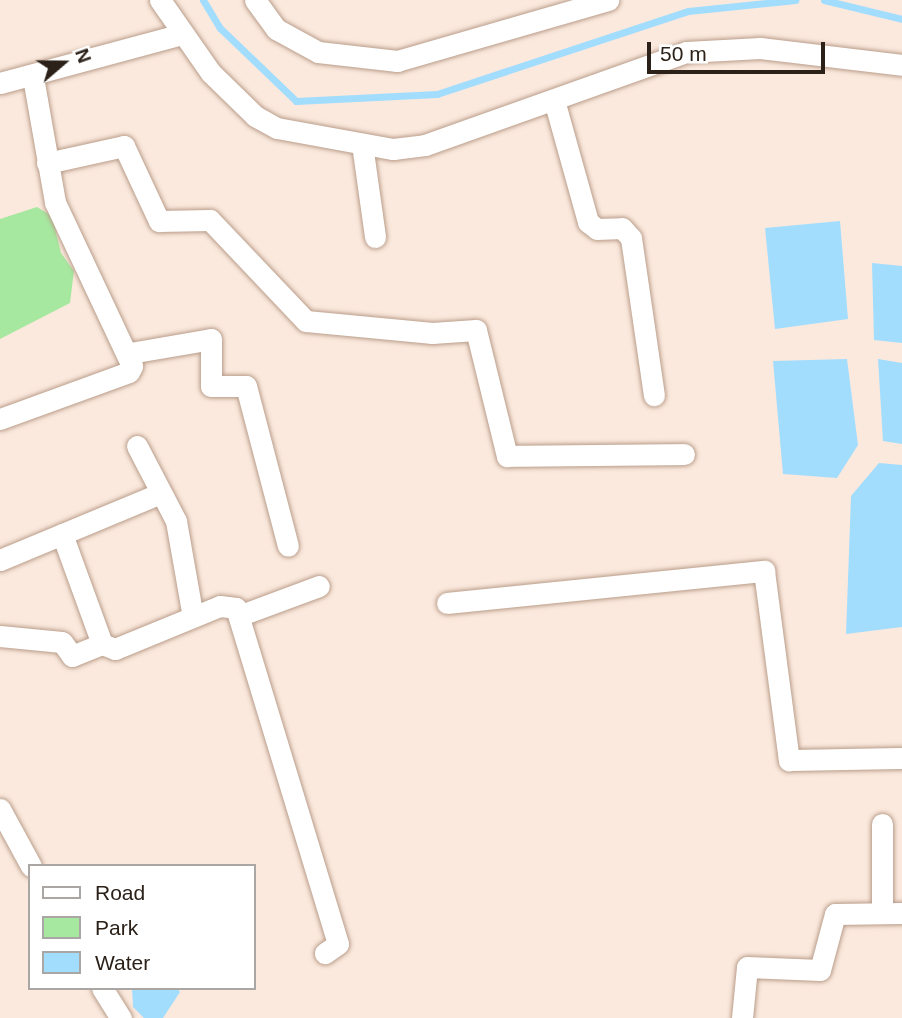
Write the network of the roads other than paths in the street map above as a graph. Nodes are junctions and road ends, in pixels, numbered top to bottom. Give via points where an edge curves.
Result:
1 (160, 0) edge
2 (255, 0) edge
3 (608, 0) edge
4 (182, 34) junction
5 (902, 65) edge
6 (33, 78) junction
7 (0, 83) edge
8 (554, 100) junction
9 (362, 144) junction
10 (47, 163) junction
11 (374, 237) dead end
12 (130, 353) junction
13 (654, 395) dead end
14 (0, 419) edge
15 (137, 446) dead end
16 (684, 454) dead end
17 (160, 493) junction
18 (62, 534) junction
19 (288, 546) dead end
20 (0, 560) edge
21 (319, 586) dead end
22 (447, 603) dead end
23 (241, 615) junction
24 (193, 617) junction
25 (0, 636) edge
26 (102, 644) junction
27 (902, 758) edge
28 (0, 809) edge
29 (882, 824) dead end
30 (29, 864) edge
31 (892, 913) edge
32 (326, 953) dead end
33 (103, 990) edge
34 (121, 1018) edge
35 (742, 1018) edge

1 - 4 street
2 - 3 street via 276,29 318,52 397,61
4 - 6 street
4 - 9 street via 255,116 277,128
5 - 8 street via 760,48 686,52
6 - 7 street
6 - 10 street
8 - 9 street via 425,145 393,149
8 - 13 street via 588,222 597,229 622,228 631,238
9 - 11 street
10 - 12 street via 55,202
10 - 16 street via 124,146 159,221 210,220 306,321 432,333 476,330 507,456
12 - 14 street via 128,372
12 - 19 street via 211,339 210,384 246,386
15 - 17 street
17 - 18 street
17 - 24 street via 176,521
18 - 20 street
18 - 26 street
21 - 23 street
22 - 27 street via 764,572 789,760
23 - 24 street via 229,604
23 - 32 street via 338,944
24 - 26 street via 116,649
25 - 26 street via 62,642 72,656
28 - 30 street
29 - 31 street
31 - 35 street via 835,914 820,970 747,967
33 - 34 street

